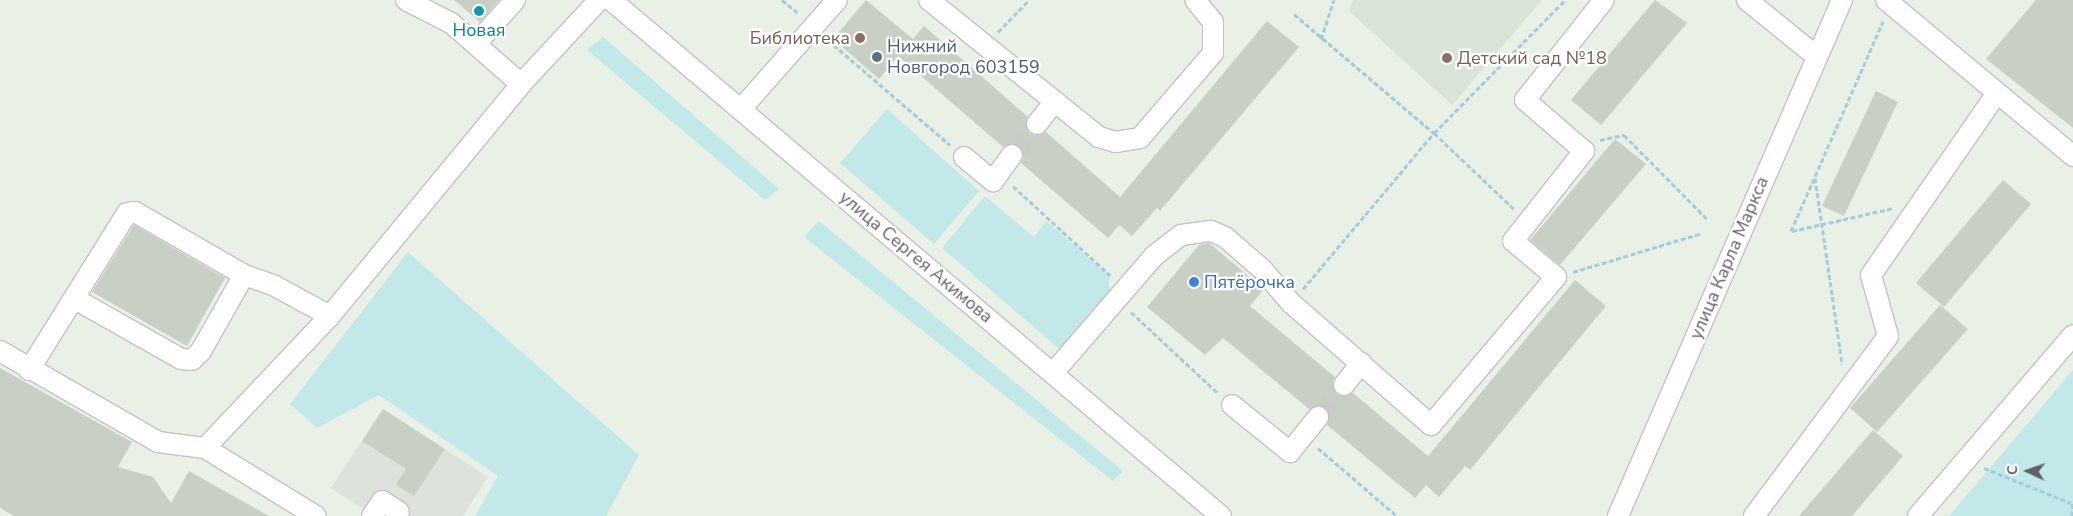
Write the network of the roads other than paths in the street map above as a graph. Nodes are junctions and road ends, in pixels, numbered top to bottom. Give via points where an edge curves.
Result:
1 (406, 0) edge
2 (515, 0) edge
3 (599, 0) edge
4 (611, 0) edge
5 (837, 0) edge
6 (929, 0) edge
7 (1195, 0) edge
8 (1604, 0) edge
9 (1747, 0) edge
10 (1842, 0) edge
11 (1889, 2) edge
12 (476, 44) junction
13 (1816, 56) junction
14 (521, 84) junction
15 (1997, 93) junction
16 (1055, 101) junction
17 (741, 109) junction
18 (1036, 124) tunnel mouth
19 (1012, 155) tunnel mouth
20 (2073, 156) edge
21 (964, 157) road end
22 (244, 275) junction
23 (75, 299) junction
24 (330, 316) junction
25 (2073, 335) edge
26 (0, 351) edge
27 (1361, 363) junction
28 (29, 370) junction
29 (1052, 373) junction
30 (1344, 385) tunnel mouth
31 (1232, 405) road end
32 (1318, 417) tunnel mouth
33 (205, 448) junction
34 (399, 512) dead end
35 (316, 516) edge
36 (372, 516) edge
37 (1221, 516) edge
38 (1618, 516) edge
39 (1754, 516) edge
40 (1918, 516) edge

1 - 12 street via 451,23
2 - 12 street
3 - 14 street
4 - 17 street, улица Сергея Акимова
5 - 17 street
6 - 16 street
7 - 16 street via 1213,22 1216,39 1212,53 1140,138 1115,142 1099,137
8 - 27 street via 1524,100 1584,151 1513,241 1556,277 1431,425
9 - 13 street
10 - 13 street, улица Карла Маркса
11 - 15 street
12 - 14 street
13 - 38 street, улица Карла Маркса
14 - 24 street
15 - 20 street
15 - 39 street via 1871,275 1888,336
16 - 18 street
17 - 29 street, улица Сергея Акимова
19 - 21 street via 993,180
22 - 23 street via 201,352 192,360 181,359
22 - 23 street via 135,212 127,213
22 - 24 street via 273,285
23 - 28 street
24 - 33 street
25 - 40 street
26 - 28 street
27 - 29 street via 1291,302 1262,269 1225,237 1210,231 1181,235 1154,256
27 - 30 street
28 - 33 street via 158,442
29 - 37 street, улица Сергея Акимова
31 - 32 street via 1290,452
33 - 35 street
34 - 36 street via 382,501

